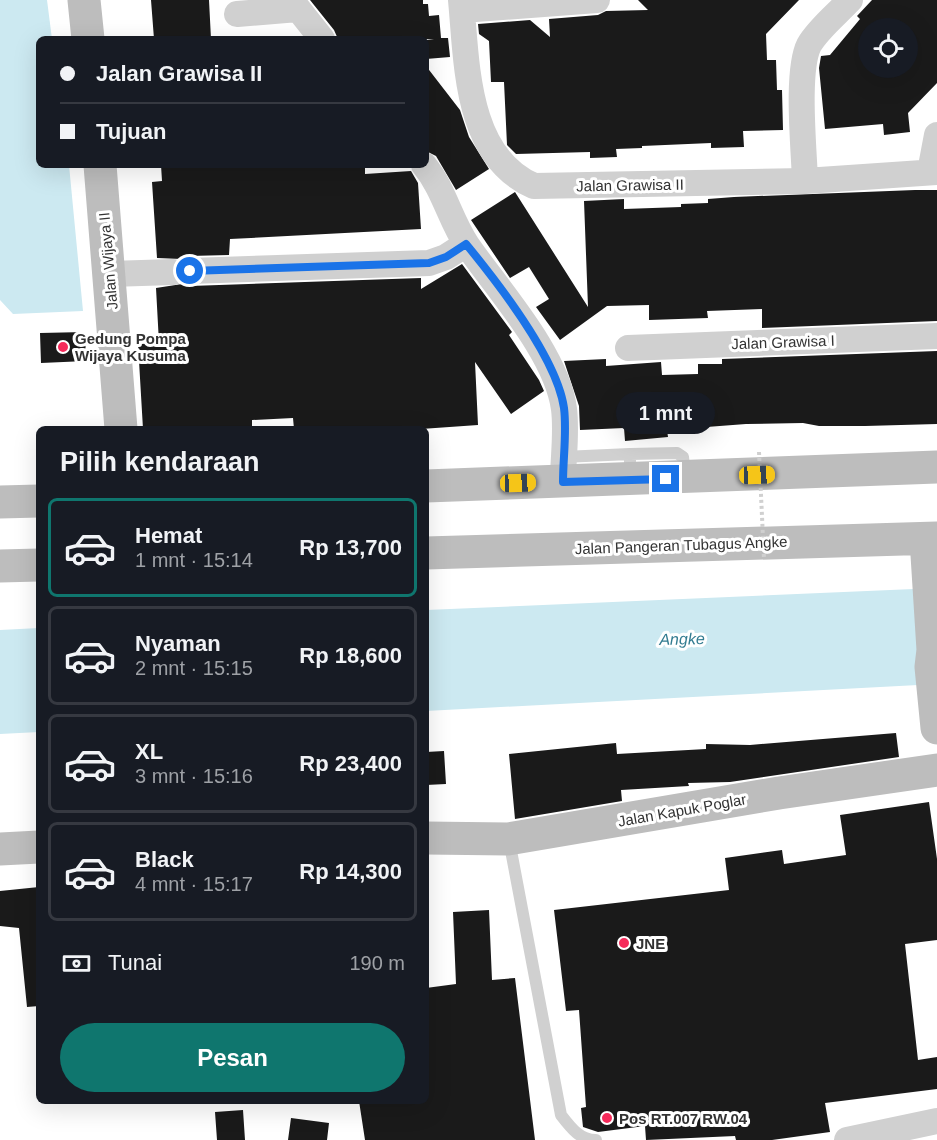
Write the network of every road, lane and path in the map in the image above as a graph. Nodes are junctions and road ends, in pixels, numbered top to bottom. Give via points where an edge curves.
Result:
1 (84, 0) edge
2 (597, 0) edge
3 (850, 0) edge
4 (294, 4) edge
5 (461, 5) edge
6 (237, 14) dead end
7 (88, 36) edge
8 (320, 36) edge
9 (937, 135) edge
10 (100, 168) edge
11 (426, 168) edge
12 (934, 172) edge
13 (805, 181) junction
14 (466, 244) junction
15 (110, 274) junction
16 (937, 336) edge
17 (628, 348) dead end
18 (121, 426) edge
19 (759, 452) dead end
20 (937, 467) edge
21 (563, 469) junction
22 (429, 486) edge
23 (36, 501) edge
24 (0, 502) edge
25 (930, 545) edge
26 (429, 553) edge
27 (764, 559) dead end
28 (36, 565) edge
29 (0, 566) edge
30 (935, 655) edge
31 (937, 728) edge
32 (937, 770) edge
33 (429, 838) edge
34 (508, 839) junction
35 (36, 847) edge
36 (0, 849) edge
37 (937, 1121) edge
38 (596, 1140) edge
39 (847, 1140) edge

1 - 7 main road
2 - 5 street
3 - 13 street via 810,43 806,53
4 - 6 street
4 - 8 street
5 - 13 street, Jalan Grawisa II via 467,84 475,112 504,163 525,182 546,187
9 - 12 street
10 - 15 main road, Jalan Wijaya II
11 - 14 street via 443,193
12 - 13 street, Jalan Grawisa II
14 - 15 street via 429,263
14 - 21 street via 521,319 551,369 564,408
15 - 18 main road, Jalan Wijaya II
16 - 17 street, Jalan Grawisa I
19 - 27 path, bridge
20 - 21 main road via 685,478 630,467
21 - 22 main road
23 - 24 main road
25 - 26 main road, Jalan Pangeran Tubagus Angke
25 - 30 main road
28 - 29 main road
30 - 31 main road via 931,667
32 - 34 main road, Jalan Kapuk Poglar
33 - 34 main road, Jalan Kapuk Poglar
34 - 38 lane via 561,1115 573,1131
35 - 36 main road
37 - 39 street

